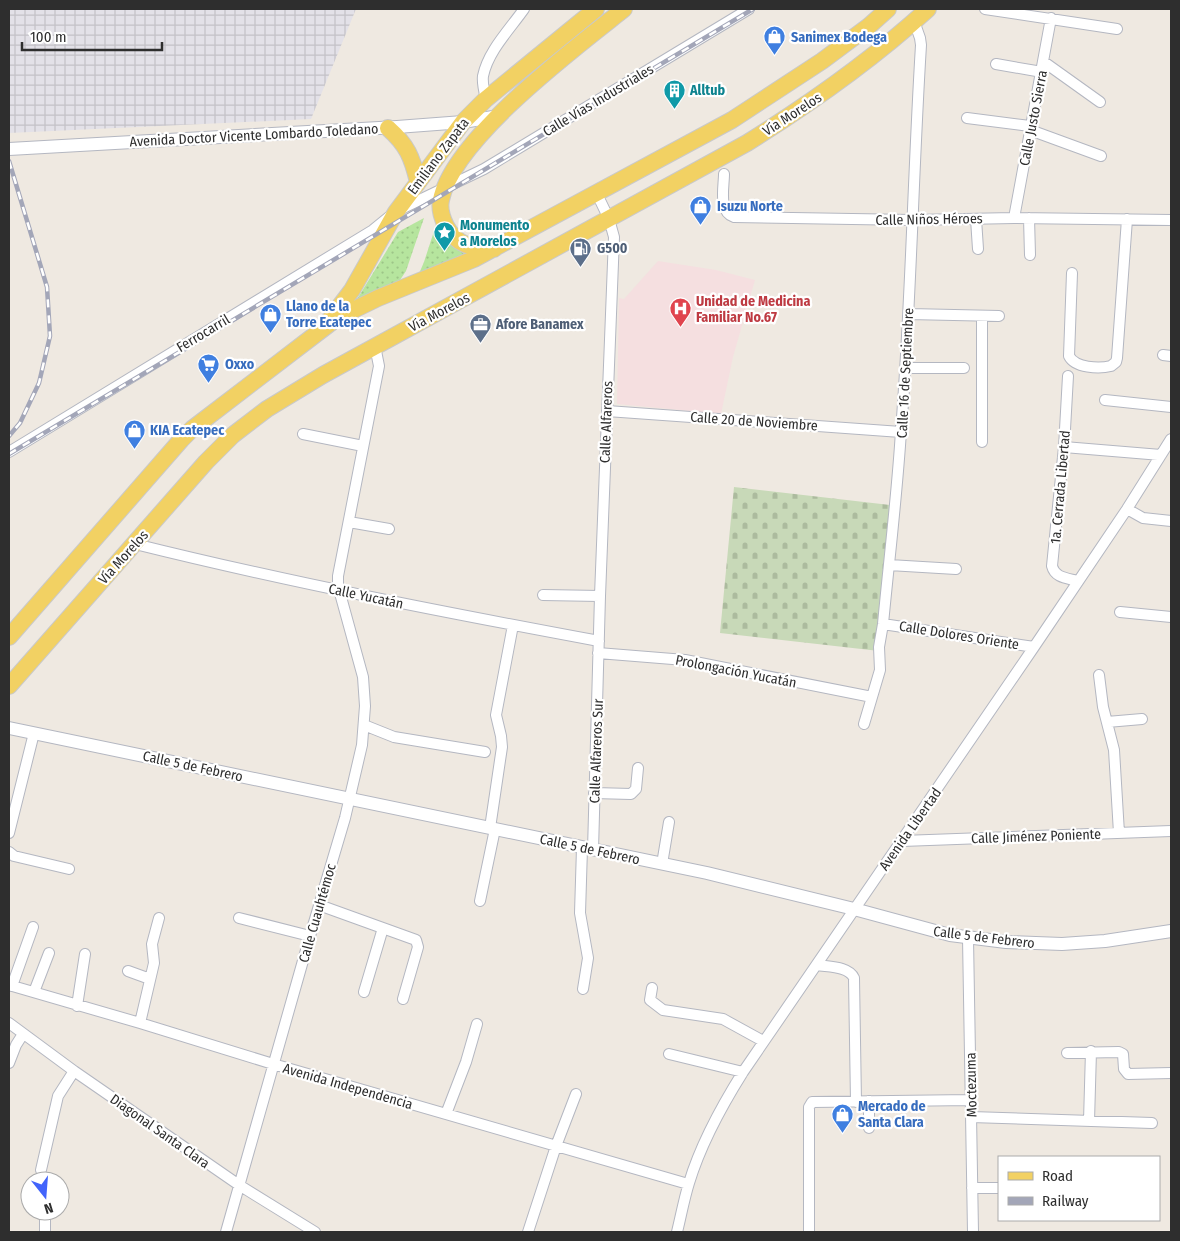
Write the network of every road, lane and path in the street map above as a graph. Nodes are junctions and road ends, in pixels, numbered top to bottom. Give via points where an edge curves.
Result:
1 (524, 9) edge
2 (596, 9) edge
3 (624, 9) edge
4 (749, 9) edge
5 (888, 9) edge
6 (928, 9) edge
7 (985, 9) edge
8 (1051, 18) junction
9 (914, 21) junction
10 (1117, 29) dead end
11 (996, 64) dead end
12 (1043, 67) junction
13 (486, 99) junction
14 (1100, 102) dead end
15 (499, 116) junction
16 (968, 118) dead end
17 (462, 122) junction
18 (388, 128) junction
19 (1030, 128) junction
20 (9, 149) edge
21 (1101, 156) dead end
22 (724, 174) dead end
23 (418, 182) junction
24 (445, 188) junction
25 (597, 194) junction
26 (396, 212) junction
27 (976, 218) junction
28 (1014, 218) junction
29 (1029, 218) junction
30 (609, 219) junction
31 (1127, 219) junction
32 (912, 220) junction
33 (1171, 220) edge
34 (494, 249) junction
35 (978, 249) dead end
36 (1030, 255) dead end
37 (1072, 273) dead end
38 (909, 314) junction
39 (982, 316) junction
40 (999, 316) dead end
41 (315, 335) junction
42 (375, 346) junction
43 (905, 368) junction
44 (964, 368) dead end
45 (1068, 376) dead end
46 (1105, 400) dead end
47 (1171, 407) edge
48 (607, 411) junction
49 (901, 432) junction
50 (303, 434) dead end
51 (1171, 439) edge
52 (982, 442) dead end
53 (363, 446) junction
54 (1064, 447) junction
55 (9, 452) edge
56 (1161, 455) junction
57 (1127, 509) junction
58 (1171, 521) edge
59 (349, 522) junction
60 (390, 529) dead end
61 (135, 544) junction
62 (889, 565) junction
63 (956, 569) dead end
64 (1078, 581) junction
65 (339, 590) junction
66 (543, 596) dead end
67 (600, 596) junction
68 (1120, 612) dead end
69 (1171, 617) edge
70 (883, 624) junction
71 (513, 625) junction
72 (9, 637) edge
73 (599, 641) junction
74 (1034, 647) junction
75 (598, 652) junction
76 (1099, 675) dead end
77 (9, 686) edge
78 (872, 697) junction
79 (1142, 719) dead end
80 (1107, 722) junction
81 (864, 724) dead end
82 (364, 725) junction
83 (9, 728) edge
84 (34, 733) junction
85 (485, 752) dead end
86 (638, 768) dead end
87 (594, 793) junction
88 (351, 798) junction
89 (669, 822) dead end
90 (493, 828) junction
91 (1171, 831) edge
92 (9, 833) edge
93 (1119, 833) junction
94 (902, 841) junction
95 (587, 849) junction
96 (9, 852) edge
97 (662, 864) junction
98 (69, 869) dead end
99 (480, 901) dead end
100 (319, 905) junction
101 (854, 909) junction
102 (159, 918) dead end
103 (239, 918) dead end
104 (33, 927) dead end
105 (383, 928) junction
106 (1171, 932) edge
107 (310, 936) junction
108 (968, 938) junction
109 (49, 954) dead end
110 (85, 954) dead end
111 (816, 965) junction
112 (128, 971) dead end
113 (150, 979) junction
114 (10, 986) edge
115 (583, 988) dead end
116 (652, 988) dead end
117 (34, 992) junction
118 (364, 992) dead end
119 (403, 999) dead end
120 (77, 1006) junction
121 (9, 1023) edge
122 (140, 1023) junction
123 (477, 1024) dead end
124 (23, 1034) junction
125 (763, 1041) junction
126 (1091, 1051) junction
127 (1067, 1053) dead end
128 (669, 1054) dead end
129 (9, 1063) edge
130 (273, 1064) junction
131 (74, 1071) junction
132 (743, 1072) junction
133 (1171, 1072) edge
134 (576, 1094) dead end
135 (971, 1100) junction
136 (869, 1101) junction
137 (856, 1102) junction
138 (446, 1114) junction
139 (971, 1117) junction
140 (1089, 1121) junction
141 (1152, 1124) dead end
142 (869, 1128) dead end
143 (556, 1146) junction
144 (41, 1170) dead end
145 (688, 1184) junction
146 (239, 1185) junction
147 (972, 1188) junction
148 (998, 1188) edge
149 (226, 1232) edge
150 (315, 1232) edge
151 (528, 1232) edge
152 (677, 1232) edge
153 (809, 1232) edge
154 (973, 1232) edge

1 - 13 street via 487,64 483,77
2 - 13 main road, Emiliano Zapata
3 - 15 main road, Emiliano Zapata via 538,79
4 - 24 street, Calle Vías Industriales via 484,169
5 - 25 main road, Vía Morelos via 822,62 767,99
6 - 9 main road, Vía Morelos
7 - 8 street
8 - 10 street
8 - 12 street, Calle Justo Sierra
9 - 30 main road, Vía Morelos via 851,73 793,114
9 - 32 street, Calle 16 de Septiembre via 921,45
11 - 12 street
12 - 14 street
12 - 19 street, Calle Justo Sierra
13 - 17 main road, Emiliano Zapata
15 - 17 street, Avenida Doctor Vicente Lombardo Toledano
15 - 24 main road, Emiliano Zapata via 467,150
16 - 19 street
17 - 18 street, Avenida Doctor Vicente Lombardo Toledano
17 - 23 main road, Emiliano Zapata
18 - 20 street, Avenida Doctor Vicente Lombardo Toledano
18 - 23 main road via 409,152
19 - 21 street
19 - 28 street, Calle Justo Sierra
22 - 32 street, Calle Niños Héroes via 724,206 734,217
23 - 26 main road, Emiliano Zapata
24 - 26 street, Calle Vías Industriales
24 - 34 main road, Emiliano Zapata via 440,209 454,238 464,245
25 - 30 street, Calle Alfareros
25 - 34 main road, Vía Morelos
26 - 41 main road, Emiliano Zapata via 352,290
26 - 55 street, Ferrocarril via 373,230
27 - 28 street, Calle Niños Héroes
27 - 32 street, Calle Niños Héroes
27 - 35 street
28 - 29 street, Calle Niños Héroes
29 - 31 street, Calle Niños Héroes
29 - 36 street
30 - 42 main road, Vía Morelos
30 - 48 street, Calle Alfareros via 614,237
31 - 33 street, Calle Niños Héroes
31 - 37 street via 1117,358 1111,366 1081,365 1069,356
32 - 38 street, Calle 16 de Septiembre
34 - 41 main road, Vía Morelos via 355,308
38 - 39 street
38 - 43 street, Calle 16 de Septiembre
39 - 40 street
39 - 52 street
41 - 72 main road, Vía Morelos via 192,429
42 - 53 street, Calle Cuauhtémoc via 380,366
42 - 61 main road, Vía Morelos via 286,396 233,435
43 - 44 street
43 - 49 street, Calle 16 de Septiembre
45 - 54 street, 1a. Cerrada Libertad
46 - 47 street
48 - 49 street, Calle 20 de Noviembre
48 - 67 street, Calle Alfareros
49 - 62 street, Calle 16 de Septiembre
50 - 53 street
51 - 56 street, Avenida Libertad
53 - 59 street, Calle Cuauhtémoc
54 - 56 street
54 - 64 street, 1a. Cerrada Libertad via 1052,566 1058,576
56 - 57 street, Avenida Libertad
57 - 58 street via 1143,518
57 - 64 street, Avenida Libertad
59 - 60 street
59 - 65 street, Calle Cuauhtémoc via 338,576
61 - 65 street, Calle Yucatán
61 - 77 main road, Vía Morelos
62 - 63 street
62 - 70 street, Calle 16 de Septiembre
64 - 74 street, Avenida Libertad
65 - 71 street, Calle Yucatán
65 - 82 street, Calle Cuauhtémoc via 363,677
66 - 67 street
67 - 73 street, Calle Alfareros
68 - 69 street
70 - 74 street, Calle Dolores Oriente
70 - 78 street, Calle 16 de Septiembre via 880,670
71 - 73 street, Calle Yucatán
71 - 90 street via 496,715 502,747
73 - 75 street, Calle Alfareros
74 - 94 street, Avenida Libertad
75 - 78 street, Prolongación Yucatán via 685,660
75 - 87 street, Calle Alfareros Sur
76 - 80 street
78 - 81 street, Calle 16 de Septiembre
79 - 80 street
80 - 93 street via 1114,750
82 - 85 street via 394,737
82 - 88 street, Calle Cuauhtémoc
83 - 84 street, Calle 5 de Febrero
84 - 88 street, Calle 5 de Febrero
84 - 92 street
86 - 87 street via 636,789 631,794
87 - 95 street, Calle Alfareros Sur
88 - 90 street, Calle 5 de Febrero
88 - 100 street, Calle Cuauhtémoc
89 - 97 street
90 - 95 street, Calle 5 de Febrero
90 - 99 street
91 - 93 street, Calle Jiménez Poniente
93 - 94 street, Calle Jiménez Poniente
94 - 101 street, Avenida Libertad
95 - 97 street, Calle 5 de Febrero
95 - 115 street, Calle Alfareros Sur via 580,913 588,958
96 - 98 street
97 - 101 street, Calle 5 de Febrero
100 - 105 street
100 - 107 street, Calle Cuauhtémoc
101 - 108 street, Calle 5 de Febrero
101 - 111 street, Avenida Libertad
102 - 113 street via 152,944 154,964
103 - 107 street
104 - 114 street
105 - 118 street
105 - 119 street via 413,938 418,944
106 - 108 street, Calle 5 de Febrero via 1062,944
107 - 130 street, Calle Cuauhtémoc
108 - 135 street, Moctezuma
109 - 117 street
110 - 120 street
111 - 125 street, Avenida Libertad
111 - 137 street via 847,970 854,978
112 - 113 street
113 - 122 street
114 - 117 street, Avenida Independencia
116 - 125 street via 650,1000 661,1010 723,1019
117 - 120 street, Avenida Independencia
120 - 122 street, Avenida Independencia
121 - 124 street, Diagonal Santa Clara
122 - 130 street, Avenida Independencia
123 - 138 street
124 - 129 street
124 - 131 street, Diagonal Santa Clara
125 - 132 street, Avenida Libertad
126 - 127 street
126 - 133 street via 1121,1053 1128,1074
126 - 140 street
128 - 132 street
130 - 138 street, Avenida Independencia
130 - 146 street, Calle Cuauhtémoc
131 - 144 street via 58,1096
131 - 146 street, Diagonal Santa Clara
132 - 145 street, Avenida Libertad via 710,1128
134 - 143 street
135 - 136 street
135 - 139 street, Moctezuma
136 - 137 street
136 - 142 street
137 - 153 street via 812,1102 809,1107
138 - 143 street, Avenida Independencia
139 - 140 street
139 - 147 street, Moctezuma
140 - 141 street
143 - 145 street, Avenida Independencia
143 - 151 street
145 - 152 street, Avenida Libertad
146 - 149 street, Calle Cuauhtémoc
146 - 150 street, Diagonal Santa Clara
147 - 148 street
147 - 154 street, Moctezuma

